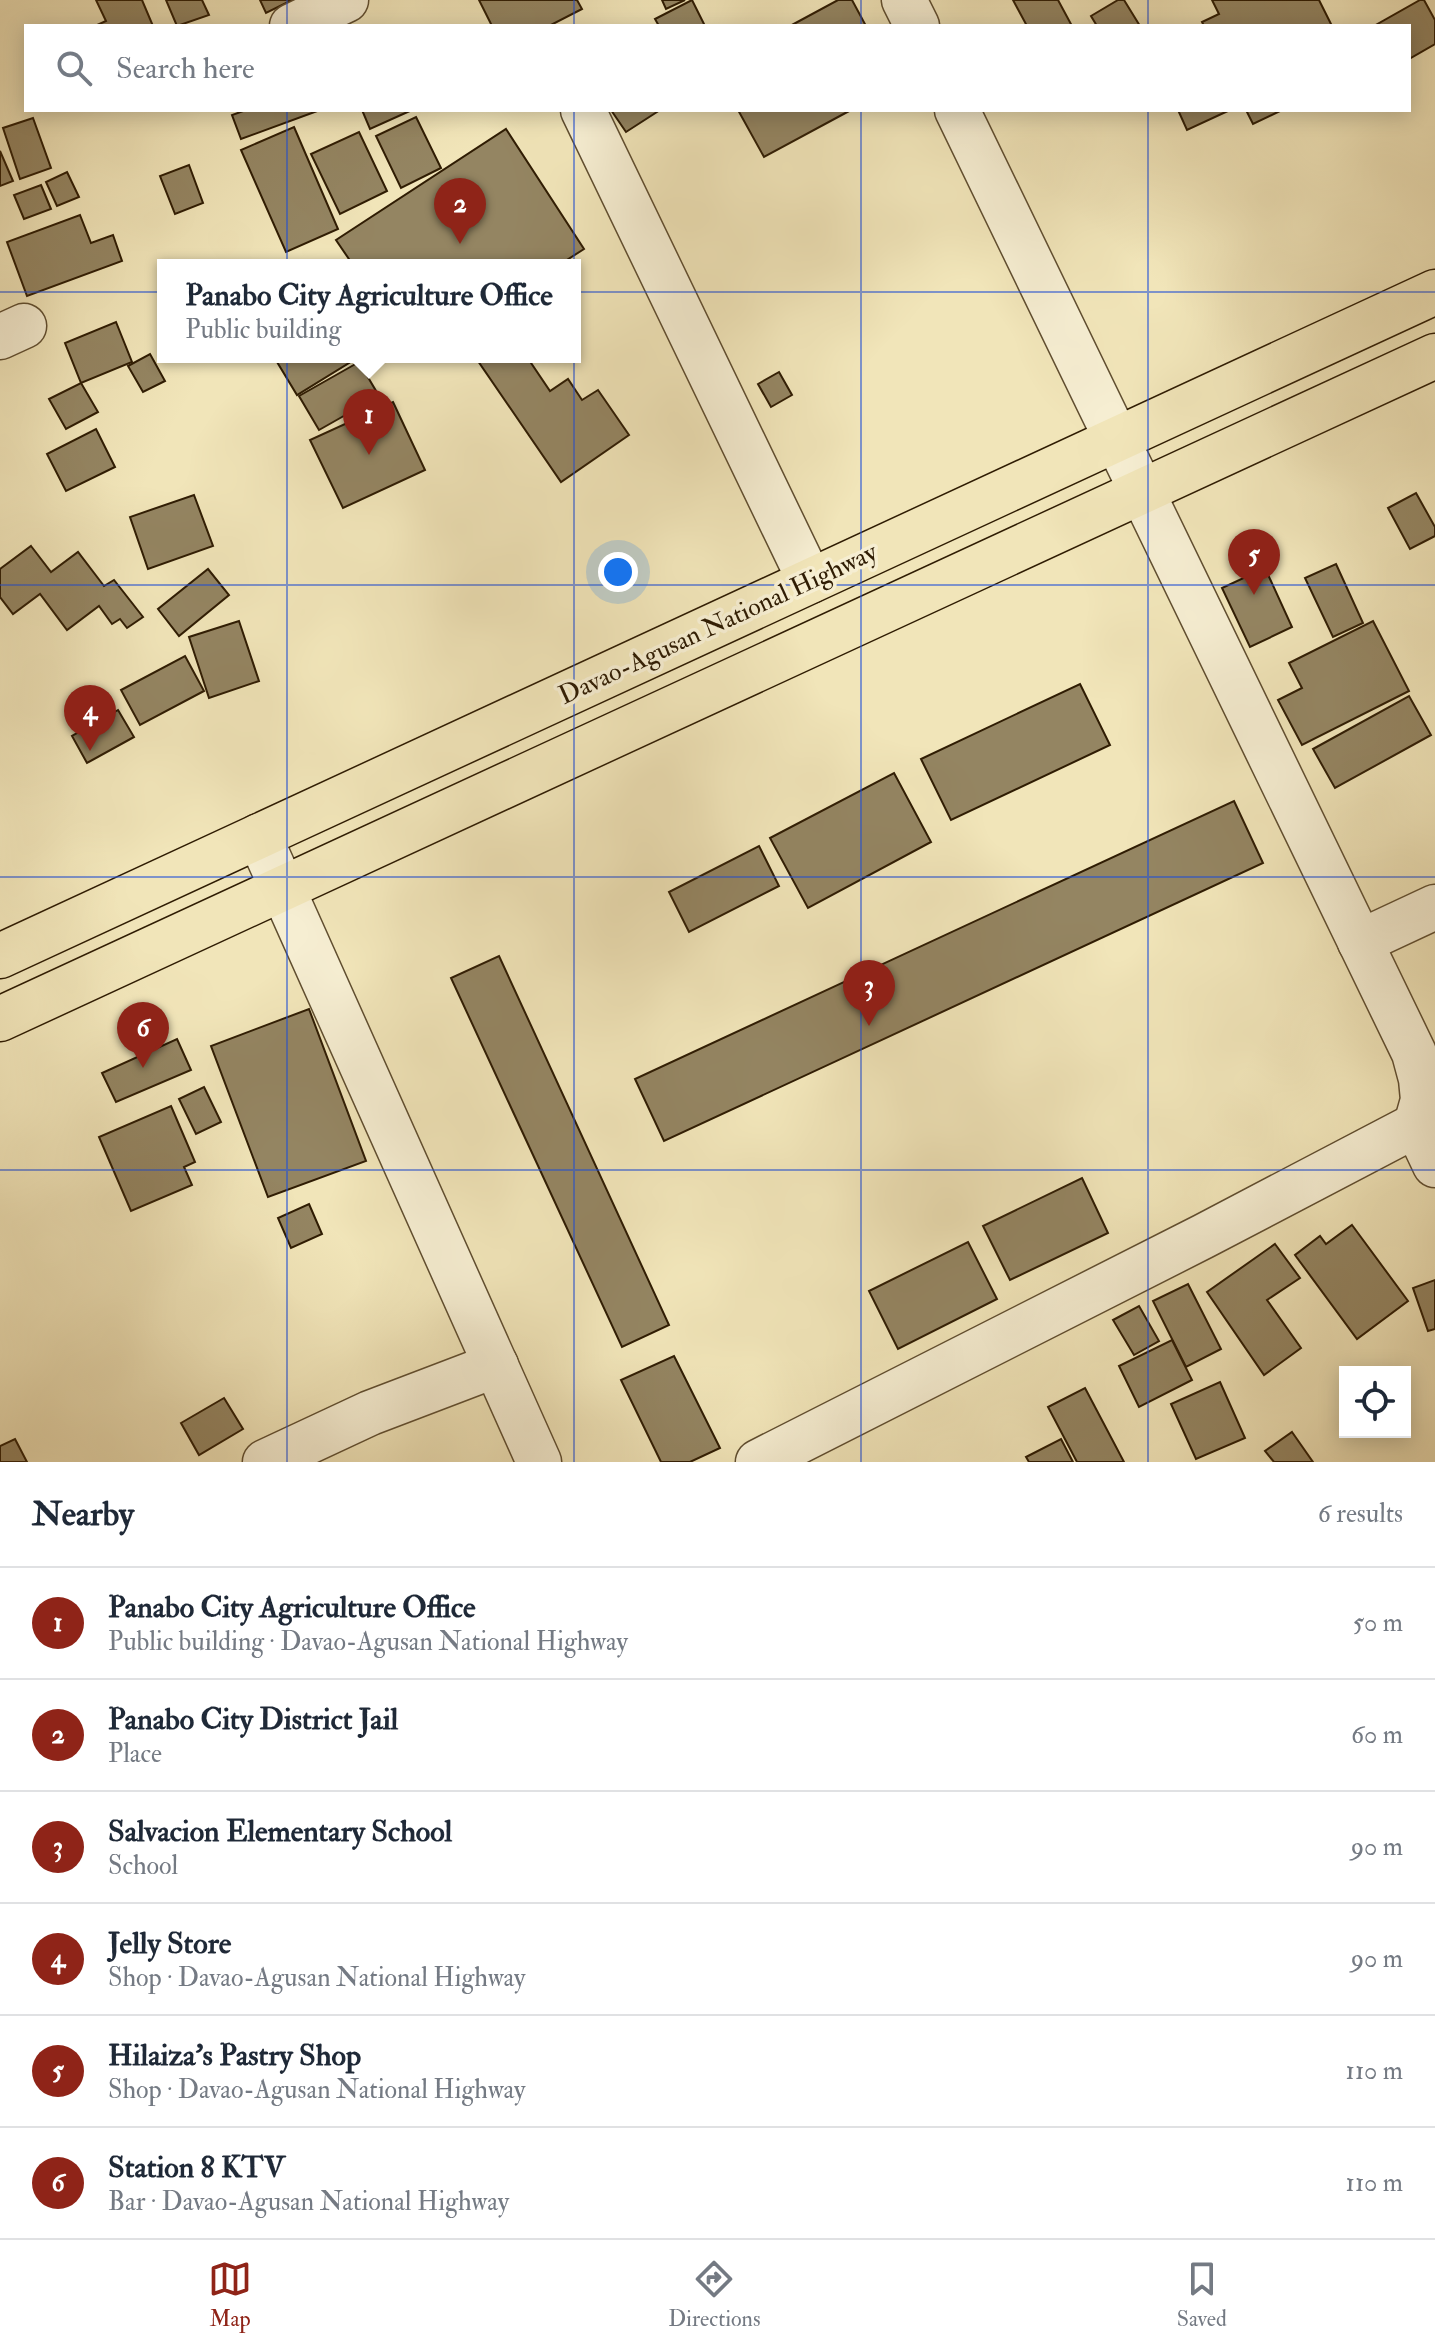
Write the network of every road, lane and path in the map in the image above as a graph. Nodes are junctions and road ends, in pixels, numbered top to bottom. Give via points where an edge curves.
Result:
1 (346, 0) edge
2 (904, 0) edge
3 (296, 24) edge
4 (916, 24) edge
5 (584, 112) edge
6 (958, 112) edge
7 (1435, 292) edge
8 (1435, 356) edge
9 (1116, 439) junction
10 (1140, 492) junction
11 (810, 581) junction
12 (674, 644) junction
13 (698, 696) junction
14 (259, 836) junction
15 (283, 888) junction
16 (1435, 907) edge
17 (1360, 942) junction
18 (0, 956) edge
19 (0, 1019) edge
20 (1416, 1125) junction
21 (1435, 1165) edge
22 (496, 1365) junction
23 (265, 1462) edge
24 (539, 1462) edge
25 (758, 1462) edge

1 - 3 street
2 - 4 street
5 - 11 street
6 - 9 street
7 - 9 highway, Davao-Agusan National Highway
8 - 10 highway
9 - 10 street
9 - 11 highway, Davao-Agusan National Highway
10 - 13 highway
10 - 17 street
11 - 12 highway, Davao-Agusan National Highway
12 - 13 highway
12 - 14 highway, Davao-Agusan National Highway
13 - 15 highway
14 - 15 street
14 - 18 highway, Davao-Agusan National Highway
15 - 19 highway
15 - 22 street
16 - 17 street
17 - 20 street via 1414,1053 1423,1100
20 - 21 street
20 - 25 street
22 - 23 street via 370,1413
22 - 24 street

